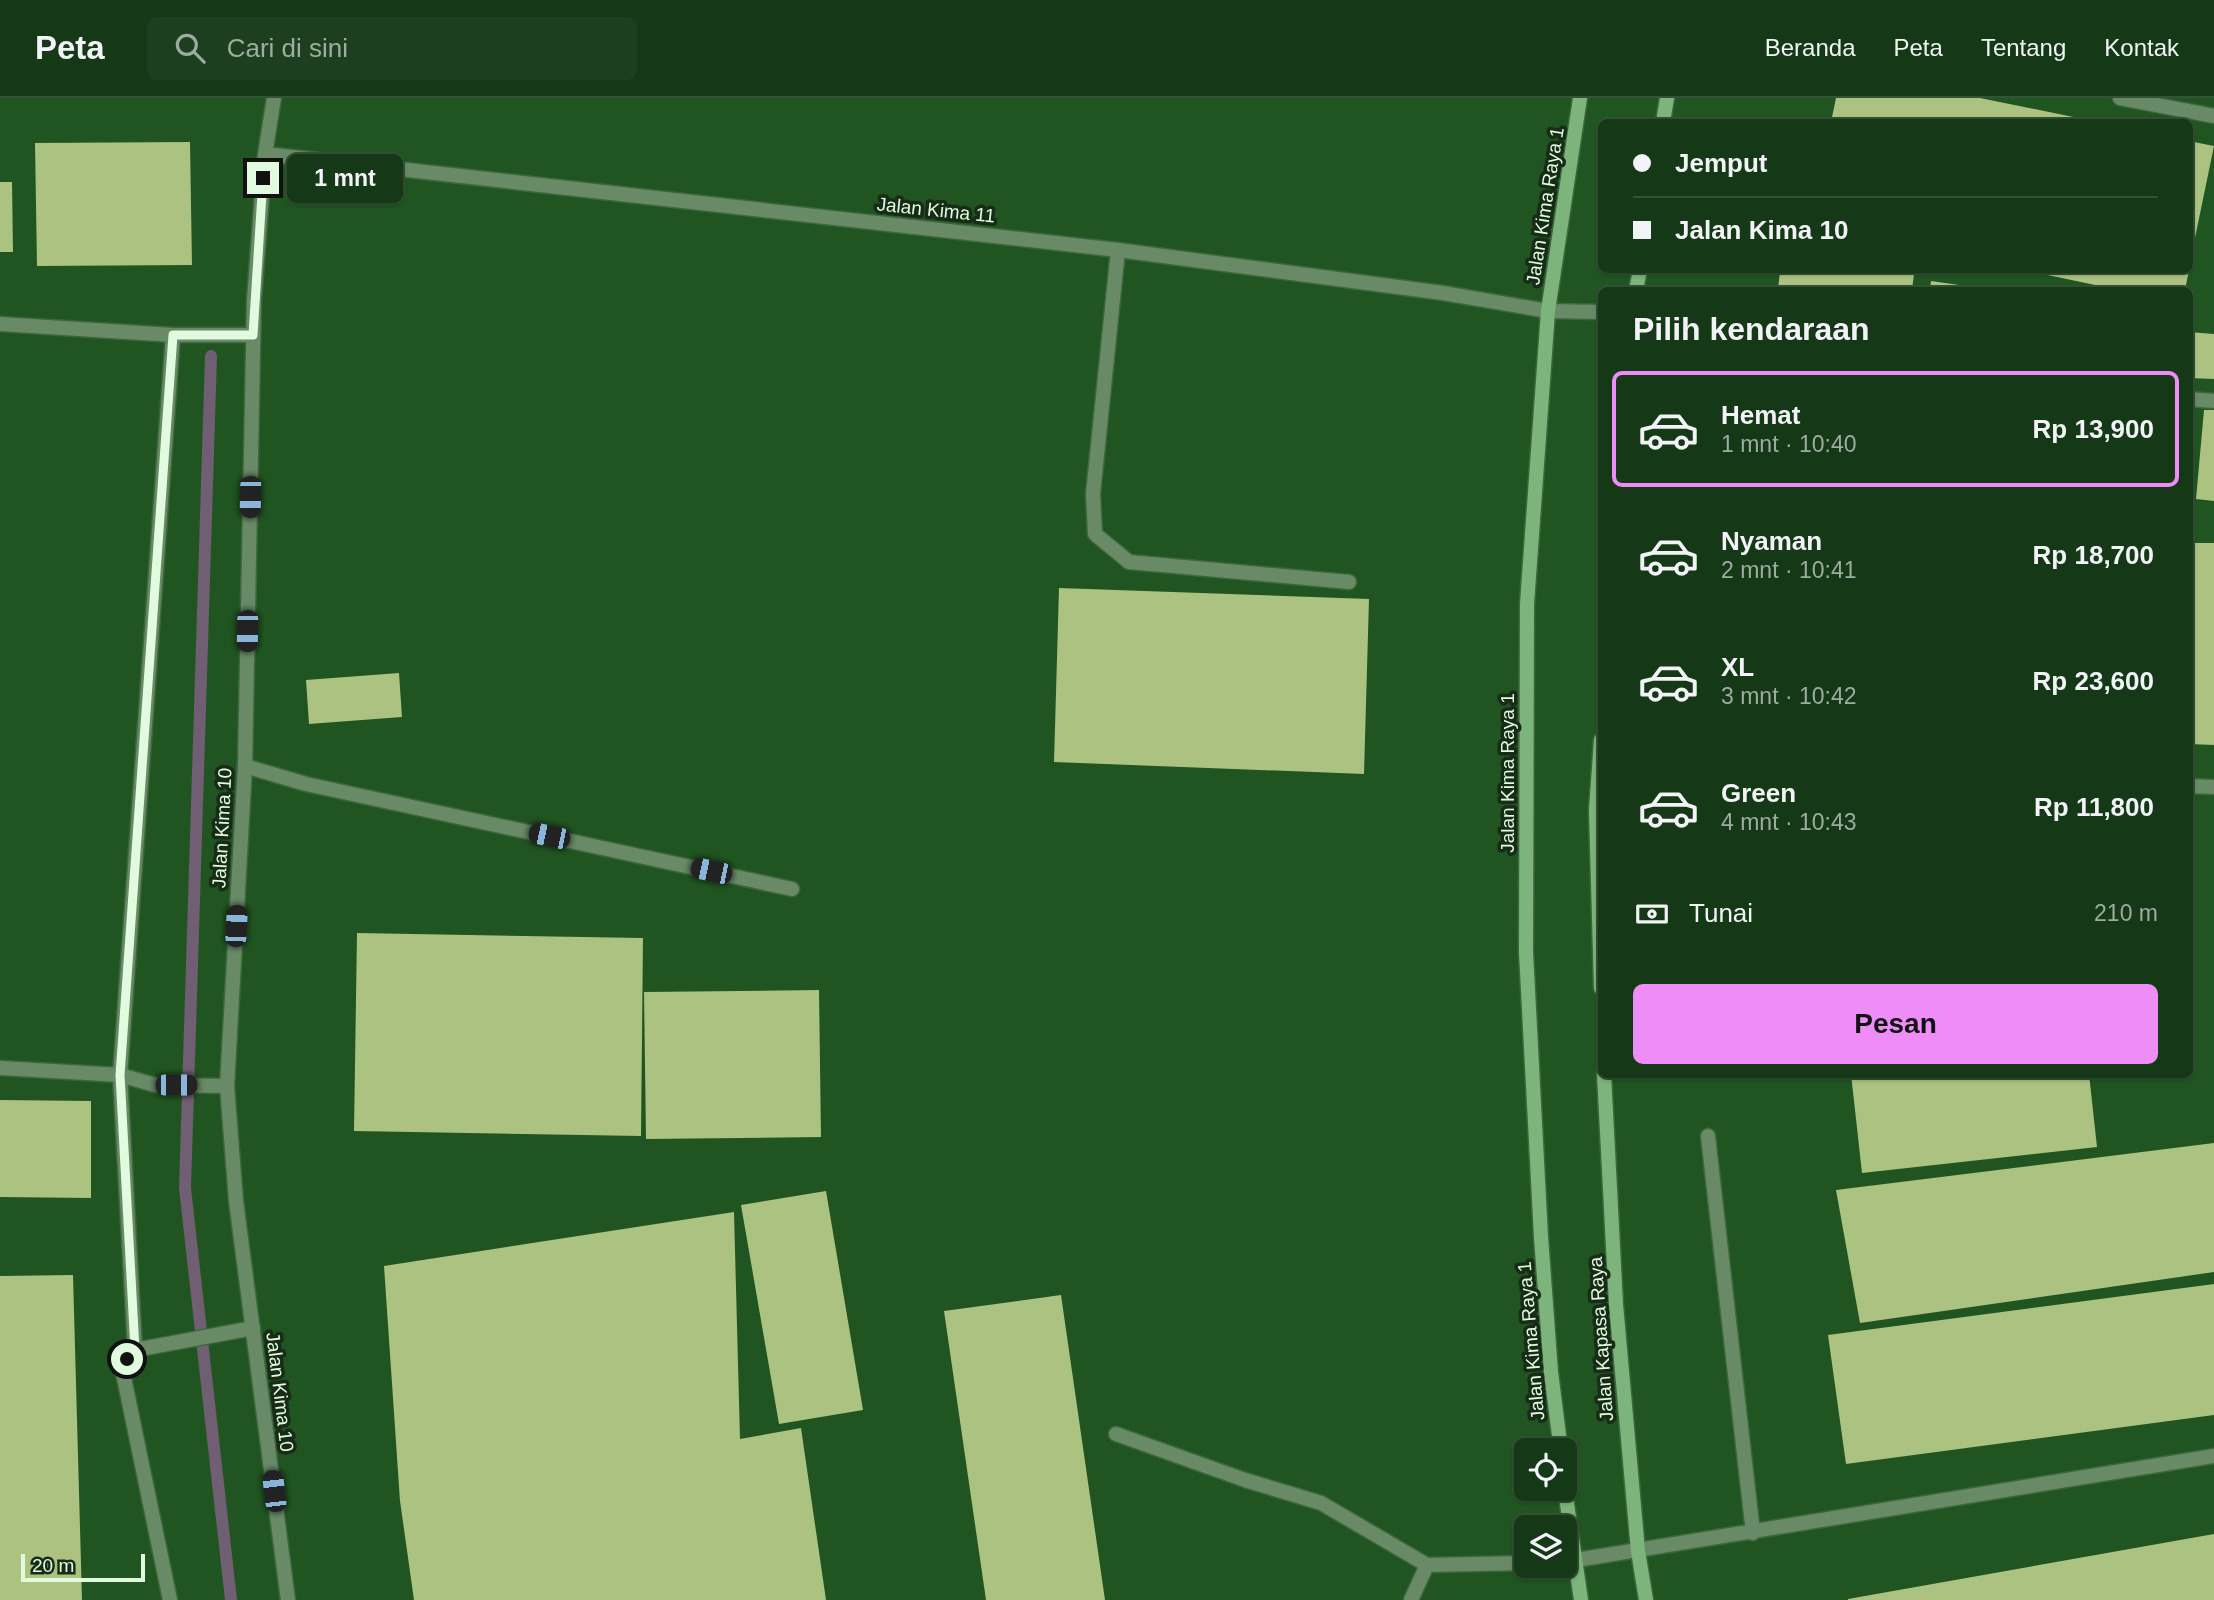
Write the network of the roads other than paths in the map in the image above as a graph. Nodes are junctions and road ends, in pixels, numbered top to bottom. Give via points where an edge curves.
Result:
1 (274, 98) edge
2 (1580, 98) edge
3 (1667, 98) edge
4 (2120, 98) edge
5 (2214, 116) edge
6 (1664, 119) edge
7 (265, 154) junction
8 (1118, 250) junction
9 (1548, 311) junction
10 (1598, 312) edge
11 (0, 324) edge
12 (173, 335) junction
13 (253, 335) junction
14 (2193, 399) edge
15 (2214, 401) edge
16 (1349, 582) dead end
17 (245, 766) junction
18 (2193, 786) edge
19 (2214, 787) edge
20 (792, 889) dead end
21 (0, 1068) edge
22 (120, 1075) junction
23 (1604, 1078) edge
24 (227, 1086) junction
25 (1708, 1136) dead end
26 (253, 1328) junction
27 (135, 1350) junction
28 (1116, 1434) dead end
29 (1559, 1438) edge
30 (2214, 1456) edge
31 (1753, 1533) junction
32 (1638, 1551) junction
33 (1577, 1561) edge
34 (1514, 1563) edge
35 (1427, 1565) junction
36 (1574, 1578) edge
37 (170, 1600) edge
38 (288, 1600) edge
39 (1411, 1600) edge
40 (1581, 1600) edge
41 (1646, 1600) edge

1 - 7 street, Jalan Kima 10
2 - 9 main road, Jalan Kima Raya 1
3 - 6 main road
4 - 5 street
7 - 8 street, Jalan Kima 11
7 - 13 street, Jalan Kima 10
8 - 9 street, Jalan Kima 11
8 - 16 street via 1093,494 1095,534 1129,562
9 - 10 street, Jalan Kima 11
9 - 29 main road, Jalan Kima Raya 1 via 1527,604 1526,952 1541,1237
11 - 12 street
12 - 13 street
12 - 22 street
13 - 17 street, Jalan Kima 10
14 - 15 street
17 - 20 street via 306,784
17 - 24 street, Jalan Kima 10
18 - 19 street
21 - 22 street
22 - 24 street via 155,1085
22 - 27 street
23 - 32 main road, Jalan Kapasa Raya via 1616,1304
24 - 26 street, Jalan Kima 10
25 - 31 street
26 - 27 street
26 - 38 street, Jalan Kima 10
27 - 37 street via 123,1373
28 - 35 street via 1321,1503
30 - 31 street
31 - 32 street
32 - 33 street
32 - 41 main road, Jalan Kapasa Raya
34 - 35 street
35 - 39 street
36 - 40 main road

